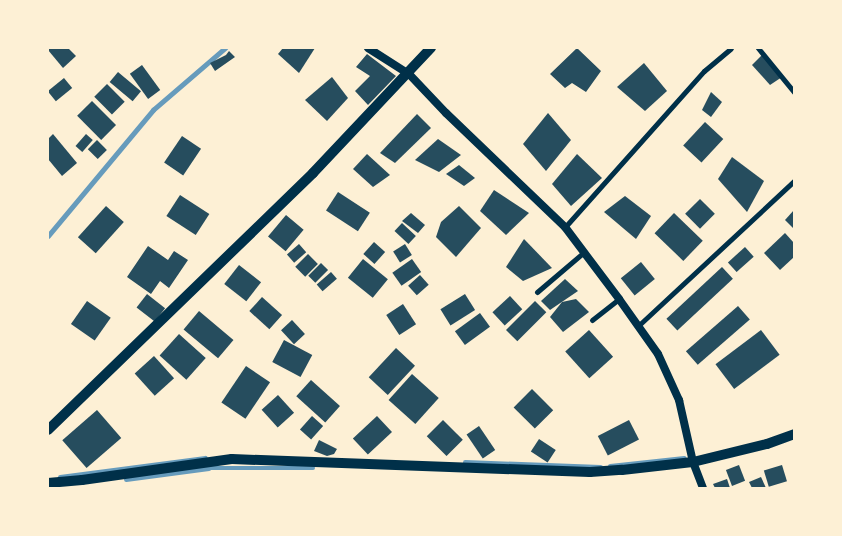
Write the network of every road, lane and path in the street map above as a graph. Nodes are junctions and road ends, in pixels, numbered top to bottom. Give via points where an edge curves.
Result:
1 (368, 48) edge
2 (431, 48) edge
3 (730, 48) edge
4 (758, 48) edge
5 (409, 74) junction
6 (794, 92) edge
7 (794, 181) edge
8 (564, 227) junction
9 (584, 252) junction
10 (537, 292) dead end
11 (620, 299) junction
12 (592, 320) dead end
13 (639, 325) junction
14 (49, 426) edge
15 (794, 434) edge
16 (693, 462) junction
17 (48, 483) edge
18 (703, 488) edge

1 - 5 street
2 - 5 main road
3 - 8 street via 704,72
4 - 6 street
5 - 8 street
5 - 14 main road via 259,226
7 - 13 street
8 - 9 street
9 - 10 street
9 - 11 street
11 - 12 street
11 - 13 street
13 - 16 street via 658,354 679,400
15 - 16 main road
16 - 17 main road via 590,472 232,459
16 - 18 street

